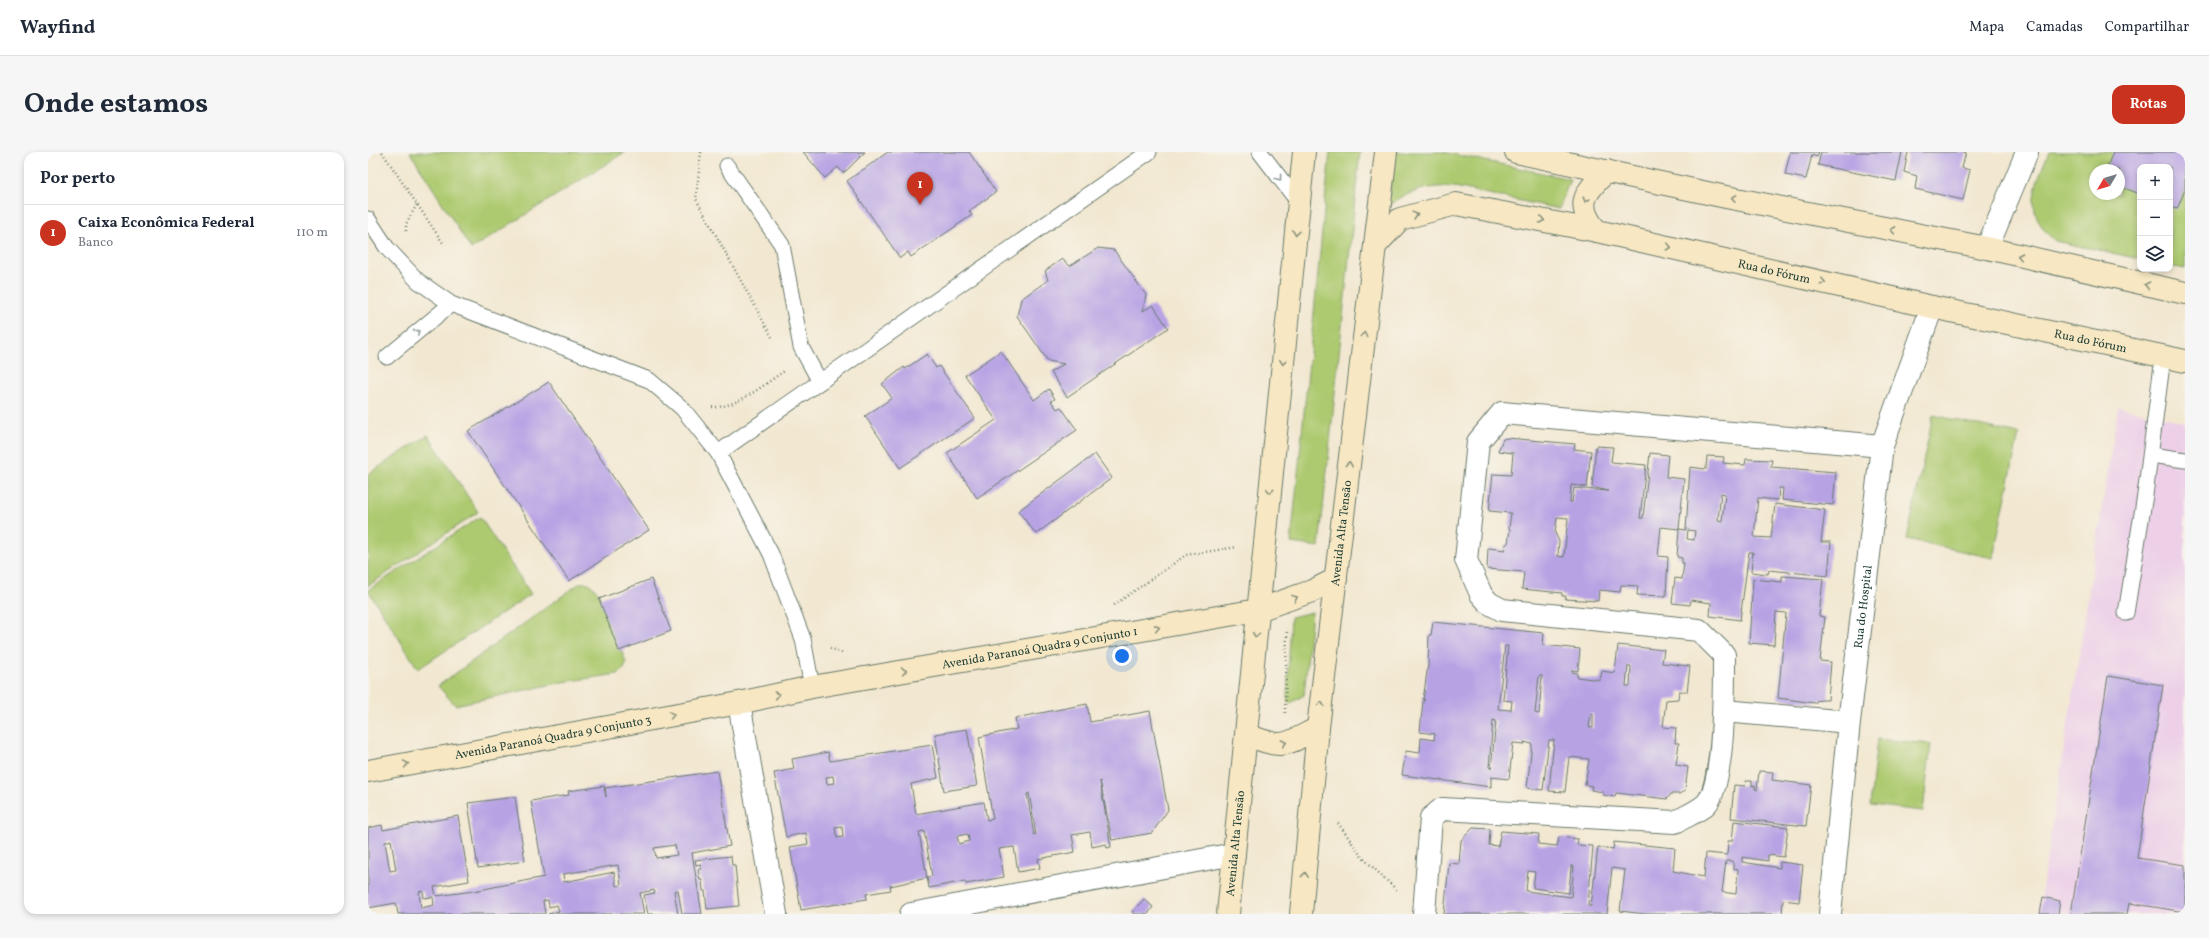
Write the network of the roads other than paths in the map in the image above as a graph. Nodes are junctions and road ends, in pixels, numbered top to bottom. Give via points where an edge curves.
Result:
1 (1149, 152) edge
2 (1260, 152) edge
3 (1304, 152) edge
4 (1386, 152) edge
5 (1516, 152) edge
6 (2027, 152) edge
7 (727, 166) dead end
8 (1607, 171) junction
9 (1299, 203) junction
10 (368, 219) edge
11 (1597, 231) junction
12 (1375, 246) junction
13 (1987, 248) junction
14 (2185, 293) edge
15 (451, 304) junction
16 (1932, 307) junction
17 (387, 356) dead end
18 (2163, 357) junction
19 (2185, 361) edge
20 (820, 382) junction
21 (1882, 446) junction
22 (718, 453) junction
23 (2151, 455) junction
24 (2185, 460) edge
25 (1336, 579) junction
26 (1258, 610) junction
27 (2126, 614) dead end
28 (812, 687) junction
29 (738, 703) junction
30 (1724, 711) junction
31 (1849, 722) junction
32 (1318, 728) junction
33 (1247, 735) junction
34 (368, 771) edge
35 (1234, 854) junction
36 (921, 913) edge
37 (776, 914) edge
38 (1228, 914) edge
39 (1301, 914) edge
40 (1424, 914) edge
41 (1830, 914) edge

1 - 20 lane
2 -> 9 lane
3 - 9 street, Avenida Alta Tensão
4 - 12 street, Avenida Alta Tensão
5 - 8 street
6 - 13 street
7 - 20 lane via 782,245 801,347
8 -> 11 street via 1591,186 1584,201 1586,218
13 -> 8 street
9 -> 26 street, Avenida Alta Tensão
10 - 15 lane via 388,248 418,282
12 -> 11 street, Rua do Fórum via 1400,219 1456,204
11 -> 16 street, Rua do Fórum
25 -> 12 street, Avenida Alta Tensão
14 -> 13 street
17 -> 15 lane
15 - 22 lane via 649,380 682,408
16 - 18 street, Rua do Fórum
16 - 21 street, Rua do Hospital
18 - 19 street, Rua do Fórum
18 - 23 lane
20 - 22 lane
21 - 30 street via 1502,413 1478,442 1466,560 1480,594 1502,610 1699,630 1724,655
21 - 31 street, Rua do Hospital
22 - 28 lane via 771,554 803,639
23 - 24 lane
23 - 27 lane
26 -> 25 street, Avenida Paranoá Quadra 9 Conjunto 1 via 1312,591
32 -> 25 street, Avenida Alta Tensão
28 -> 26 street, Avenida Paranoá Quadra 9 Conjunto 1
26 -> 33 street, Avenida Alta Tensão
29 -> 28 street, Avenida Paranoá Quadra 9 Conjunto 1
34 -> 29 street, Avenida Paranoá Quadra 9 Conjunto 3
29 - 37 street
30 - 31 street
30 - 40 street via 1714,790 1705,805 1675,822 1442,809 1437,812 1431,818
31 - 41 street, Rua do Hospital
33 -> 32 street via 1270,744 1284,745
39 -> 32 street, Avenida Alta Tensão
33 - 35 street, Avenida Alta Tensão
35 - 36 street
35 - 38 street, Avenida Alta Tensão

